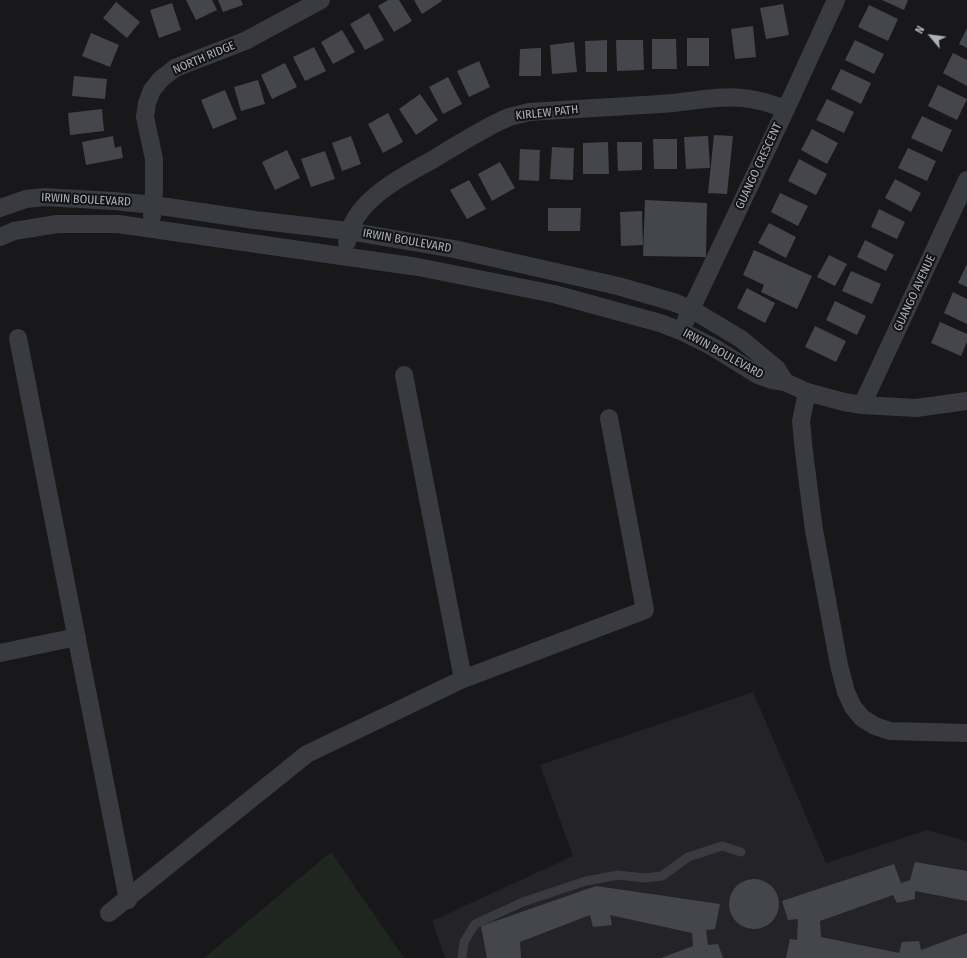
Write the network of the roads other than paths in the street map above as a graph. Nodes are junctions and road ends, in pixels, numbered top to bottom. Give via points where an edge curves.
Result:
1 (321, 0) edge
2 (836, 0) edge
3 (786, 109) junction
4 (967, 180) edge
5 (154, 205) junction
6 (0, 208) edge
7 (151, 229) junction
8 (348, 231) junction
9 (0, 237) edge
10 (345, 257) junction
11 (692, 310) junction
12 (681, 331) junction
13 (18, 338) dead end
14 (404, 375) dead end
15 (785, 382) junction
16 (807, 392) junction
17 (967, 401) edge
18 (862, 405) junction
19 (609, 418) dead end
20 (77, 637) junction
21 (0, 653) edge
22 (464, 679) junction
23 (967, 733) edge
24 (741, 852) dead end
25 (128, 900) junction
26 (109, 913) dead end
27 (462, 958) edge

1 - 5 street, NORTH RIDGE via 245,41 175,68 152,90 145,117 154,159
2 - 3 street, GUANGO CRESCENT
3 - 8 street, KIRLEW PATH via 756,100 728,98 529,112 509,117 383,189 366,205
3 - 11 street, GUANGO CRESCENT
4 - 18 street, GUANGO AVENUE
5 - 6 street, IRWIN BOULEVARD via 114,200 44,197 26,199
5 - 7 street, NORTH RIDGE
5 - 8 street, IRWIN BOULEVARD
7 - 9 street, IRWIN BOULEVARD via 118,224 57,224 14,231
7 - 10 street, IRWIN BOULEVARD
8 - 10 street, KIRLEW PATH
8 - 11 street, IRWIN BOULEVARD via 454,249 618,286
10 - 12 street, IRWIN BOULEVARD via 418,267 554,294
11 - 12 street, GUANGO CRESCENT
11 - 15 street, IRWIN BOULEVARD via 742,339 777,369
12 - 15 street, IRWIN BOULEVARD via 758,375
13 - 20 street
14 - 22 street
15 - 16 street, IRWIN BOULEVARD
16 - 18 street, IRWIN BOULEVARD
16 - 23 street via 801,421 814,530 839,665 852,707 874,726 890,731
17 - 18 street, IRWIN BOULEVARD via 916,408
19 - 22 street via 645,610
20 - 21 street
20 - 25 street
22 - 25 street via 307,754
24 - 27 lane via 722,846 688,857 662,876 618,876 586,881 523,902 475,924 464,942
25 - 26 street

